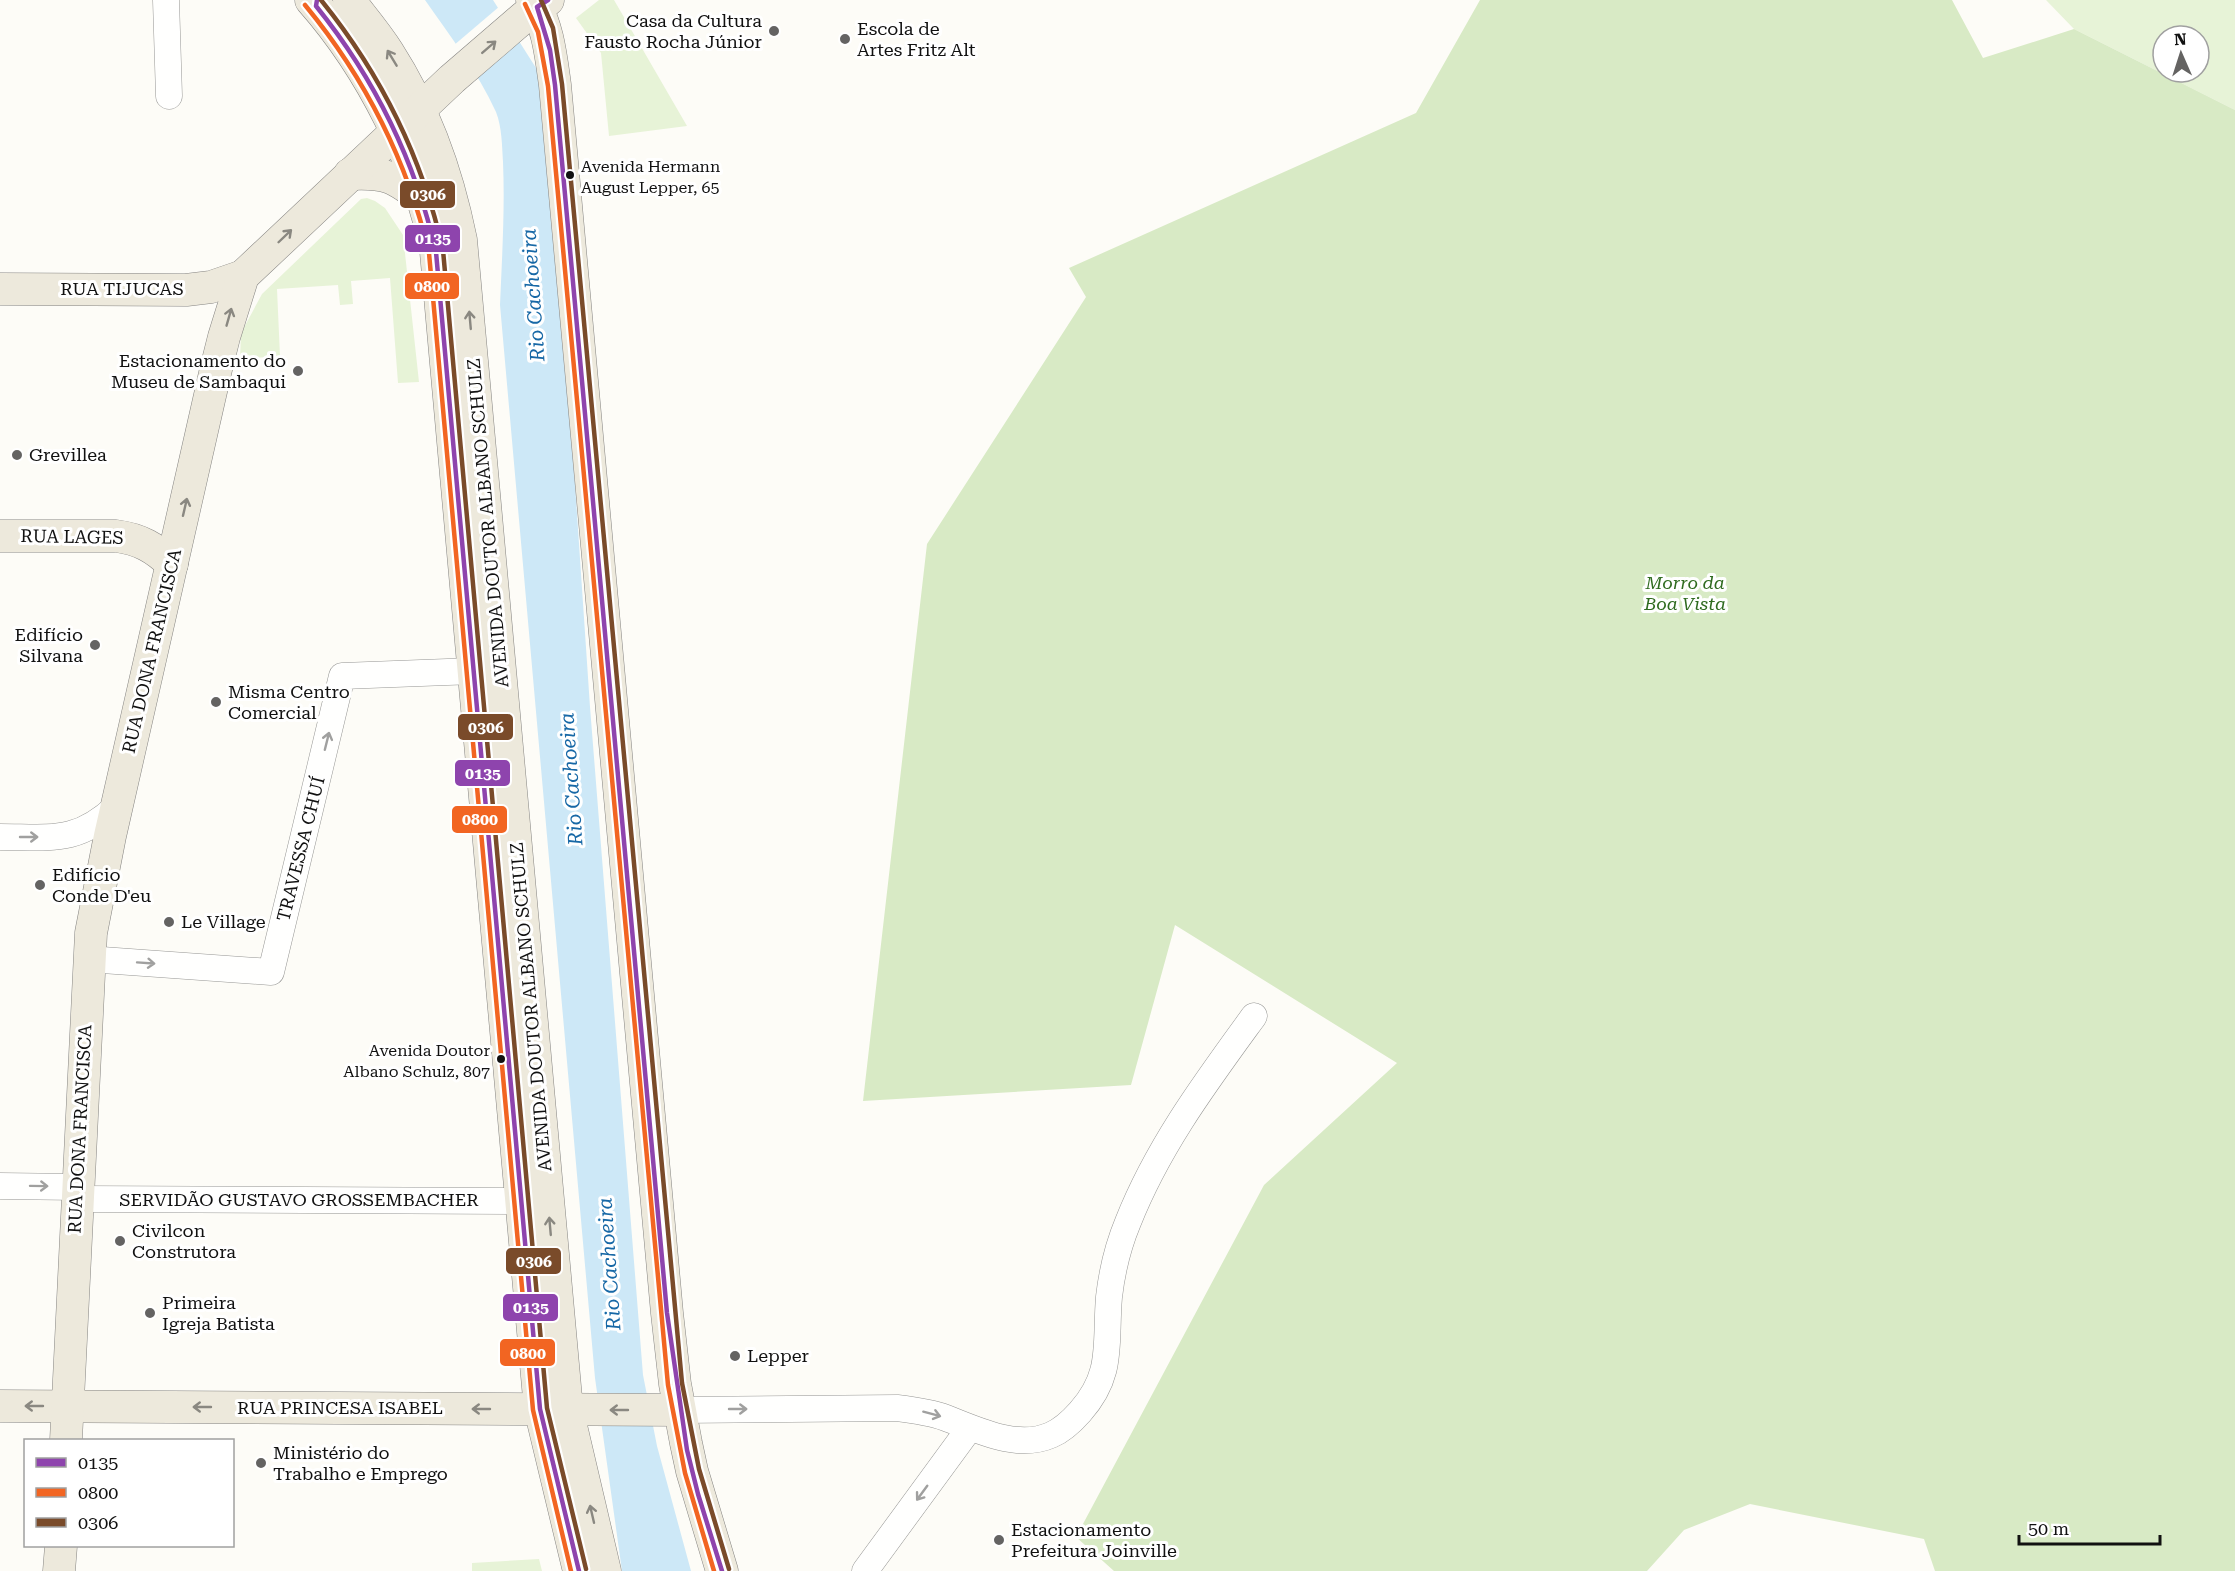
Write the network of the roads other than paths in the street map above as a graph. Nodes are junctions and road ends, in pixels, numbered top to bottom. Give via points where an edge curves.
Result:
1 (166, 0) edge
2 (349, 0) edge
3 (315, 2) edge
4 (533, 7) edge
5 (169, 96) dead end
6 (419, 110) junction
7 (395, 132) junction
8 (350, 174) junction
9 (423, 199) junction
10 (243, 276) junction
11 (0, 289) edge
12 (0, 536) edge
13 (172, 564) junction
14 (474, 671) junction
15 (117, 806) junction
16 (0, 837) edge
17 (59, 837) junction
18 (104, 864) junction
19 (88, 959) junction
20 (1254, 1016) dead end
21 (0, 1186) edge
22 (77, 1193) junction
23 (521, 1201) junction
24 (0, 1406) edge
25 (68, 1407) junction
26 (563, 1409) junction
27 (668, 1410) junction
28 (969, 1429) junction
29 (66, 1439) edge
30 (61, 1547) edge
31 (59, 1571) edge
32 (579, 1571) edge
33 (605, 1571) edge
34 (722, 1571) edge
35 (865, 1571) edge

1 - 5 street
6 -> 2 main road, AVENIDA DOUTOR ALBANO SCHULZ via 387,51
3 - 7 main road, AVENIDA DOUTOR ALBANO SCHULZ via 364,70
6 -> 4 main road, RUA DONA FRANCISCA
4 - 27 main road via 550,50 555,85 667,1313
6 - 7 main road, RUA DONA FRANCISCA
26 -> 6 main road, AVENIDA DOUTOR ALBANO SCHULZ via 465,265 456,212
7 - 8 main road, RUA DONA FRANCISCA
7 - 9 main road, AVENIDA DOUTOR ALBANO SCHULZ
8 - 9 main road via 388,176
10 -> 8 main road, RUA DONA FRANCISCA
9 - 14 main road, AVENIDA DOUTOR ALBANO SCHULZ via 440,274
10 - 11 main road, RUA TIJUCAS via 211,287 186,290
13 -> 10 main road, RUA DONA FRANCISCA via 224,337
12 - 13 main road, RUA LAGES via 130,538 157,550
13 - 15 main road, RUA DONA FRANCISCA
19 -> 14 street, TRAVESSA CHUÍ via 272,972 342,676
14 - 23 main road, AVENIDA DOUTOR ALBANO SCHULZ
15 - 17 street via 90,828
15 - 18 main road, RUA DONA FRANCISCA
16 -> 17 street
17 - 18 street
18 - 19 main road, RUA DONA FRANCISCA
19 - 22 main road, RUA DONA FRANCISCA
20 - 28 street via 1185,1111 1128,1221 1113,1270 1104,1375 1090,1400 1053,1435 1017,1440
21 -> 22 street, SERVIDÃO GUSTAVO GROSSEMBACHER
22 - 23 street, SERVIDÃO GUSTAVO GROSSEMBACHER
22 - 25 main road, RUA DONA FRANCISCA
23 - 26 main road, AVENIDA DOUTOR ALBANO SCHULZ
25 -> 24 main road, RUA PRINCESA ISABEL
26 -> 25 main road, RUA PRINCESA ISABEL
25 - 29 main road, RUA DONA FRANCISCA
27 -> 26 main road, RUA PRINCESA ISABEL
26 - 32 main road, AVENIDA DOUTOR ALBANO SCHULZ
33 -> 26 main road, AVENIDA DOUTOR ALBANO SCHULZ
27 -> 28 street via 897,1408 946,1418
27 - 34 main road via 692,1472
28 -> 35 street
30 - 31 main road

